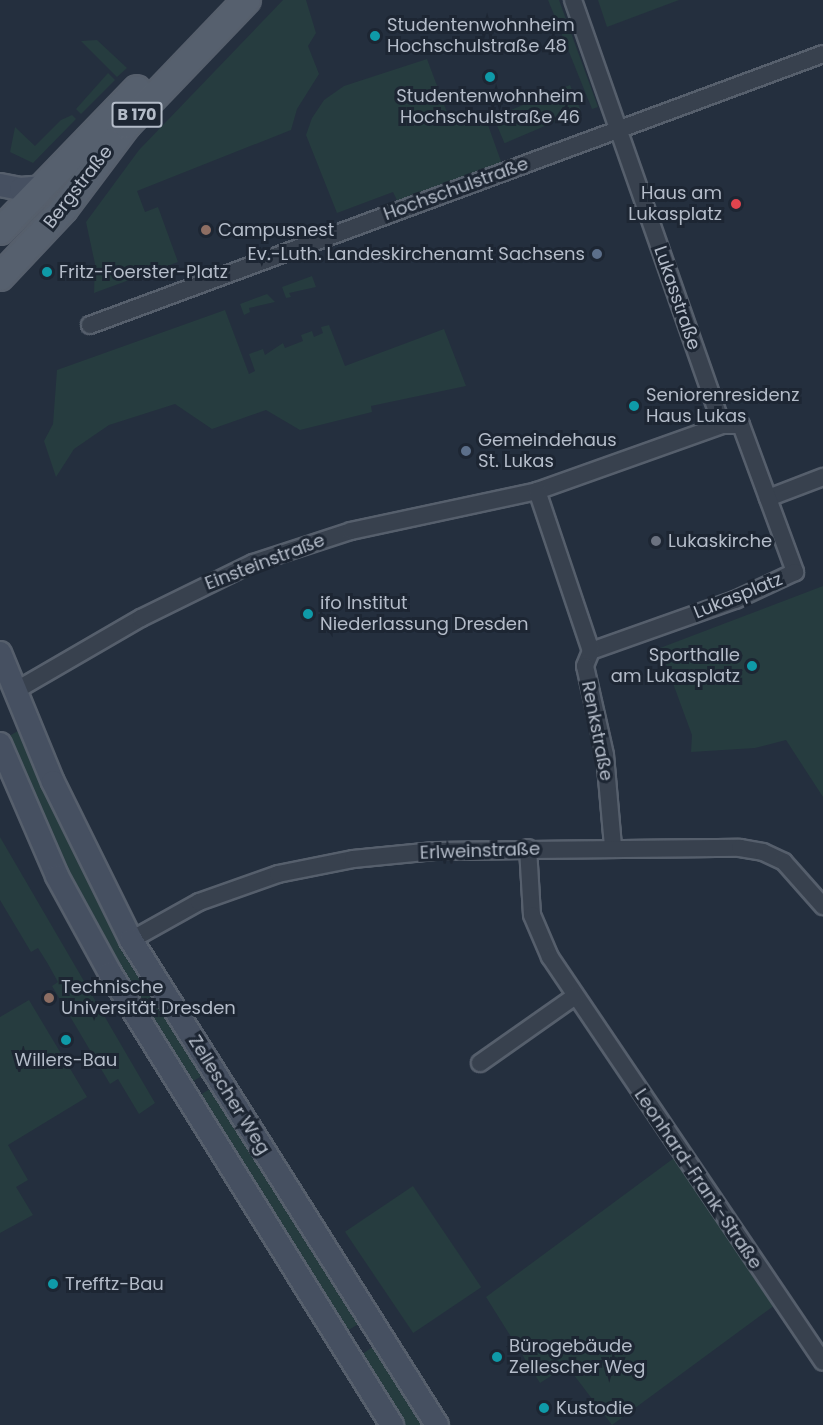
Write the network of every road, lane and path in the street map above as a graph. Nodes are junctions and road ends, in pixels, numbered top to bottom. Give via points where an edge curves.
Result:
1 (222, 0) edge
2 (247, 0) edge
3 (573, 0) edge
4 (823, 54) edge
5 (618, 130) junction
6 (0, 185) edge
7 (44, 187) junction
8 (0, 231) edge
9 (4, 272) edge
10 (90, 325) dead end
11 (722, 425) junction
12 (823, 477) edge
13 (537, 491) junction
14 (768, 498) junction
15 (591, 651) junction
16 (0, 653) edge
17 (15, 691) junction
18 (0, 744) edge
19 (613, 847) junction
20 (528, 848) junction
21 (823, 906) edge
22 (131, 940) junction
23 (574, 997) junction
24 (480, 1063) dead end
25 (823, 1361) edge
26 (392, 1425) edge
27 (437, 1425) edge

1 - 7 main road, B 170
2 - 9 main road, Bergstraße / B 170 via 127,125 64,209
3 - 5 street, Lukasstraße
4 - 5 street, Hochschulstraße
5 - 10 street, Hochschulstraße
5 - 11 street, Lukasstraße
6 - 7 main road via 21,189
7 - 8 main road, B 170
11 - 13 street
11 - 14 street, Lukasplatz via 741,425
12 - 14 street
13 - 15 street
13 - 17 street, Einsteinstraße via 351,531 253,563 141,618
14 - 15 street, Lukasplatz via 795,572 735,600
15 - 19 street, Renkstraße via 585,666 605,756
16 - 17 main road, Zellescher Weg
17 - 22 main road, Zellescher Weg via 53,782
18 - 26 main road via 57,876 110,973
19 - 20 street, Erlweinstraße
19 - 21 street, Erlweinstraße via 740,848 763,852 784,862
20 - 22 street, Erlweinstraße via 391,855 278,874 199,902
20 - 23 street, Leonhard-Frank-Straße via 532,915 550,957
22 - 27 main road, Zellescher Weg
23 - 24 street
23 - 25 street, Leonhard-Frank-Straße

